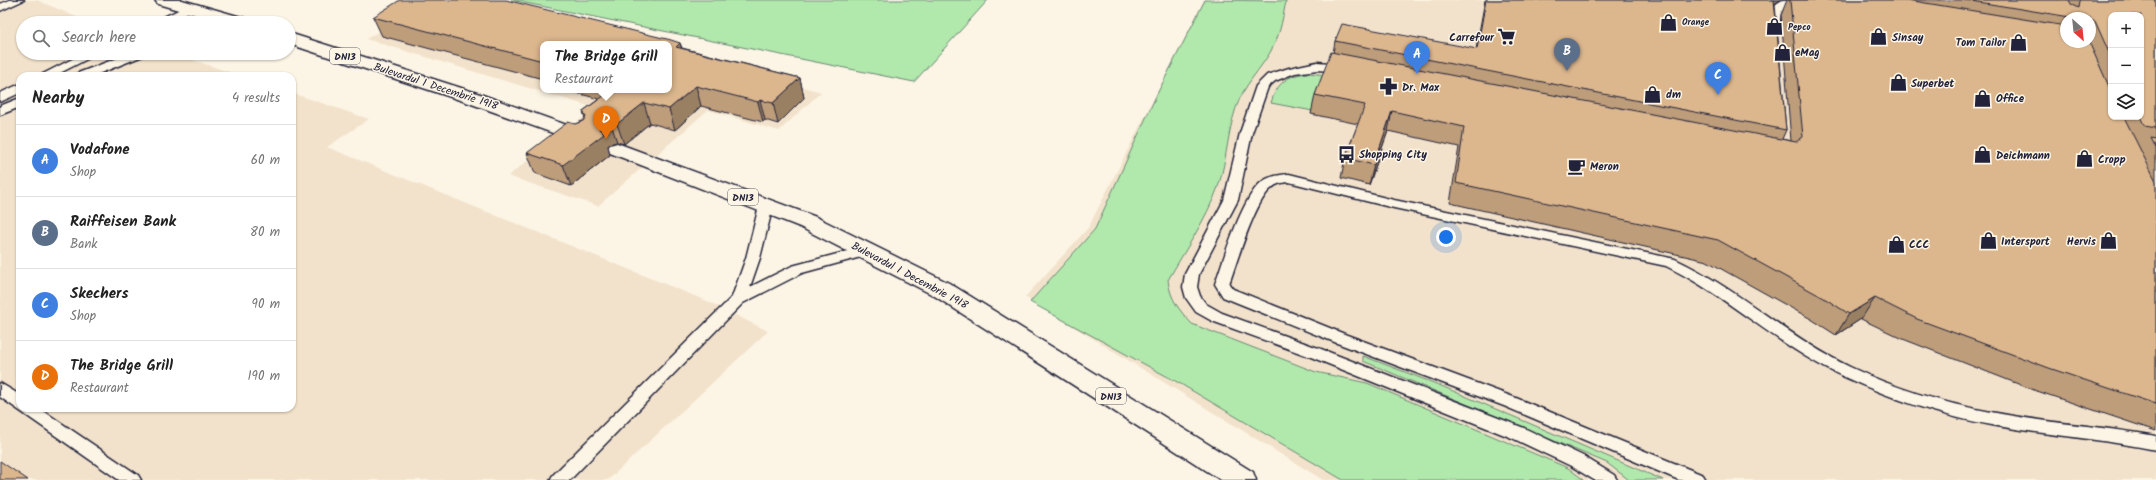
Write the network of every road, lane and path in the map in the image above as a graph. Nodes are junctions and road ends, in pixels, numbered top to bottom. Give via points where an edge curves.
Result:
1 (19, 0) edge
2 (164, 0) edge
3 (1802, 0) edge
4 (0, 8) edge
5 (189, 8) junction
6 (172, 16) edge
7 (217, 16) edge
8 (296, 40) edge
9 (1776, 43) edge
10 (78, 60) edge
11 (123, 60) edge
12 (1357, 70) edge
13 (53, 72) edge
14 (92, 72) edge
15 (16, 90) edge
16 (0, 98) edge
17 (16, 104) edge
18 (0, 111) edge
19 (582, 137) edge
20 (617, 149) dead end
21 (766, 206) junction
22 (867, 251) junction
23 (738, 299) junction
24 (0, 389) edge
25 (16, 400) edge
26 (34, 412) edge
27 (2156, 443) edge
28 (132, 480) edge
29 (559, 480) edge
30 (1243, 480) edge
31 (1608, 480) edge
32 (1697, 480) edge

1 - 4 lane
2 - 5 main road
3 - 9 lane via 1789,1 1777,8 1773,14
5 - 6 lane
5 - 7 main road
8 - 19 main road, Bulevardul 1 Decembrie 1918 / DN13 via 473,98
10 - 13 lane
11 - 14 lane
12 - 31 lane via 1333,66 1304,68 1271,78 1262,86 1246,133 1231,200 1192,274 1192,298 1201,308 1217,318 1316,353 1518,433 1577,461
15 - 16 lane
17 - 18 lane
20 - 21 main road, Bulevardul 1 Decembrie 1918 / DN13
21 - 22 main road, Bulevardul 1 Decembrie 1918 / DN13 via 808,222
21 - 23 lane via 753,258
22 - 23 lane via 797,269
22 - 30 main road, Bulevardul 1 Decembrie 1918 / DN13 via 941,289
23 - 29 lane
24 - 25 lane
26 - 28 lane
27 - 32 lane via 2116,435 1992,420 1948,409 1887,388 1845,371 1810,352 1699,276 1670,262 1388,202 1297,179 1277,180 1266,185 1258,195 1243,226 1222,284 1228,293 1510,402

